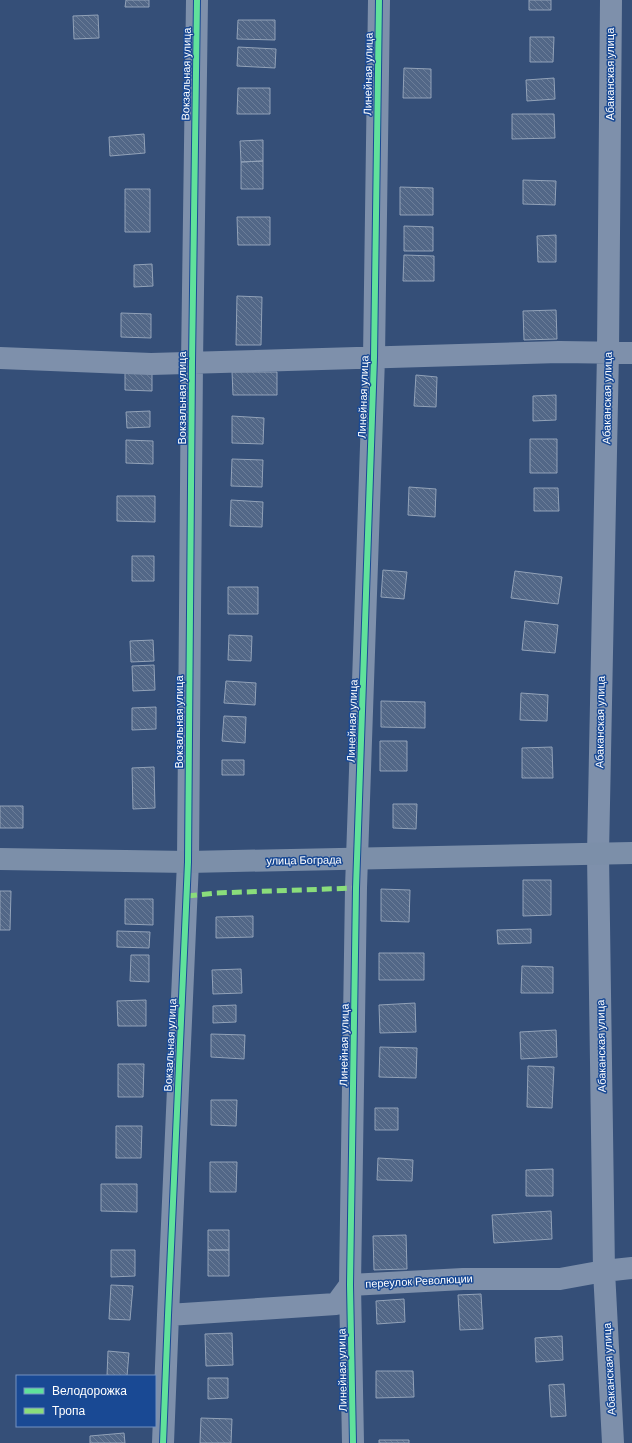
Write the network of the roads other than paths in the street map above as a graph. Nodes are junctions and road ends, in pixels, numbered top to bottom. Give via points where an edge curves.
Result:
1 (197, 0) edge
2 (379, 0) edge
3 (611, 0) edge
4 (608, 352) junction
5 (632, 353) edge
6 (0, 358) edge
7 (374, 358) junction
8 (192, 363) junction
9 (632, 853) edge
10 (598, 854) junction
11 (0, 859) edge
12 (357, 859) junction
13 (188, 862) junction
14 (632, 1268) edge
15 (604, 1270) junction
16 (350, 1285) junction
17 (168, 1315) junction
18 (163, 1443) edge
19 (353, 1443) edge
20 (613, 1443) edge

1 - 8 street, Вокзальная улица
2 - 7 street, Линейная улица
3 - 4 street, Абаканская улица
4 - 5 street
4 - 7 street
4 - 10 street, Абаканская улица
6 - 8 street via 151,364
7 - 8 street
7 - 12 street, Линейная улица
8 - 13 street, Вокзальная улица
9 - 10 main road, улица Бограда
10 - 12 main road, улица Бограда
10 - 15 street, Абаканская улица
11 - 13 main road, улица Бограда
12 - 13 main road, улица Бограда
12 - 16 street, Линейная улица
13 - 17 street, Вокзальная улица
14 - 15 street, переулок Революции
15 - 16 street, переулок Революции via 560,1279 463,1278
15 - 20 street, Абаканская улица
16 - 17 street, переулок Революции via 336,1304
16 - 19 street, Линейная улица
17 - 18 street, Вокзальная улица

